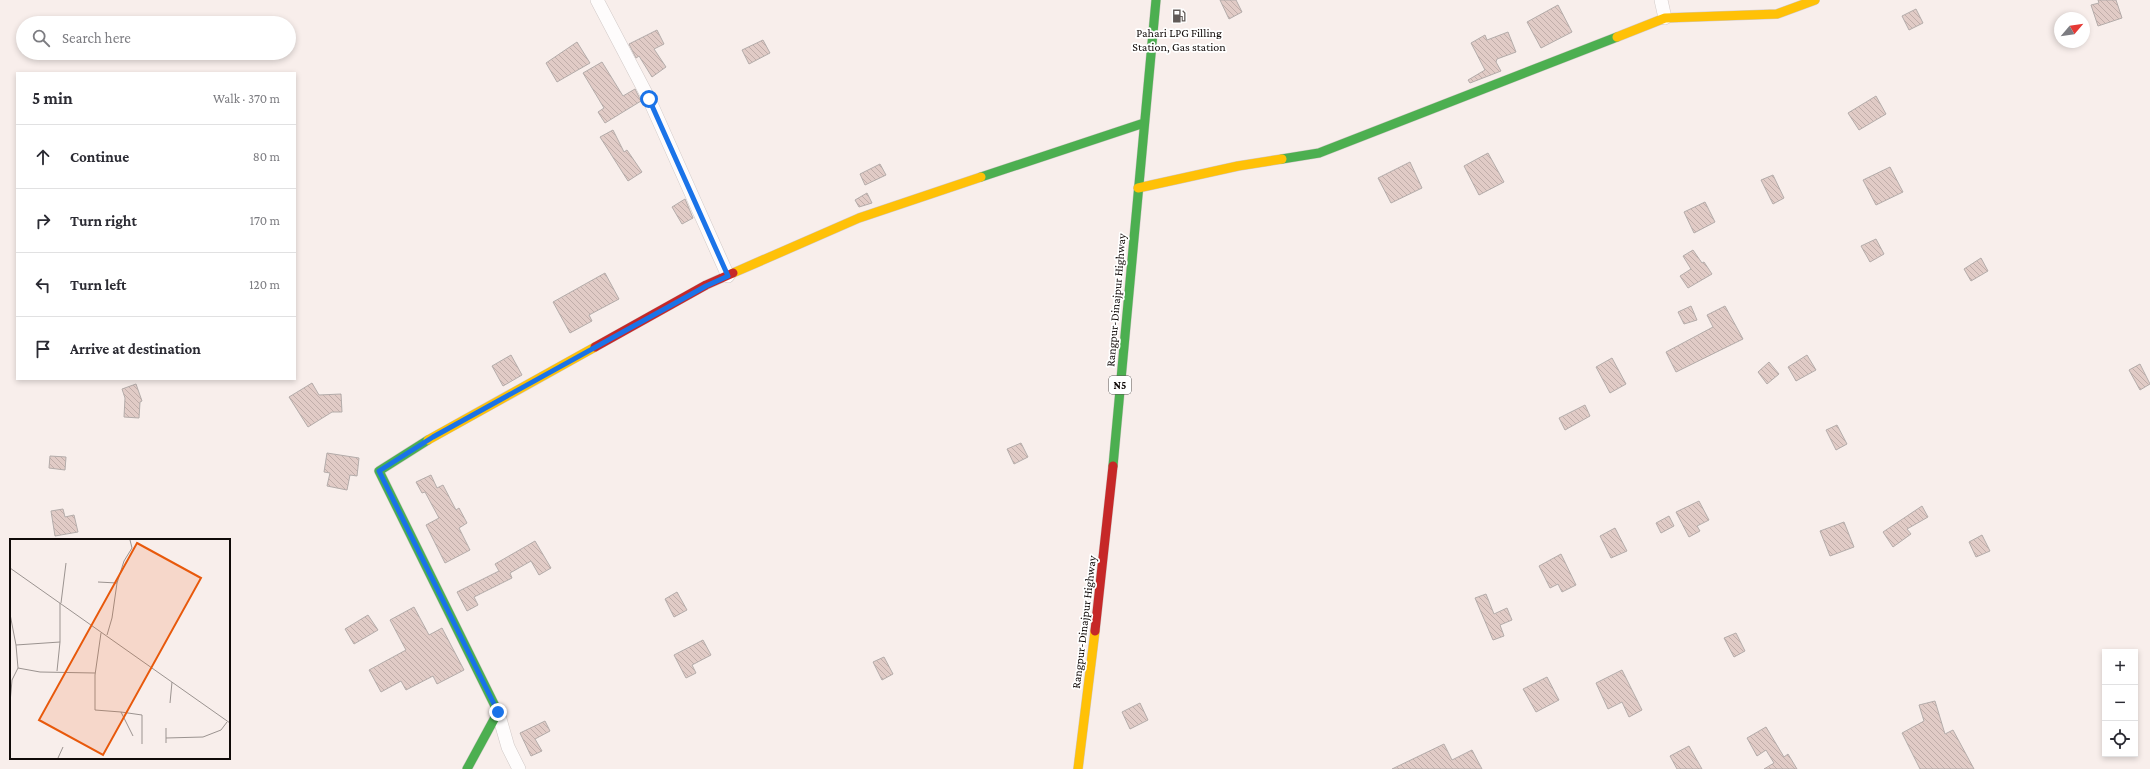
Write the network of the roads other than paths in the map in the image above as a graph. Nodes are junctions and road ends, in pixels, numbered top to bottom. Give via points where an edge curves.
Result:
1 (597, 0) edge
2 (1156, 0) edge
3 (1661, 0) edge
4 (1815, 0) edge
5 (1665, 18) junction
6 (1144, 123) junction
7 (1138, 188) junction
8 (728, 276) junction
9 (498, 712) junction
10 (467, 769) edge
11 (519, 769) edge
12 (1078, 769) edge

1 - 8 street via 649,99
2 - 6 main road, Rangpur-Dinajpur Highway / N5
3 - 5 street
4 - 5 main road via 1777,14
5 - 7 main road via 1319,153 1238,166
6 - 7 main road, Rangpur-Dinajpur Highway / N5
6 - 8 main road via 859,218
7 - 12 main road, Rangpur-Dinajpur Highway / N5 via 1108,525
8 - 9 main road via 699,289 433,437 379,471
9 - 10 main road
9 - 11 street via 508,747

